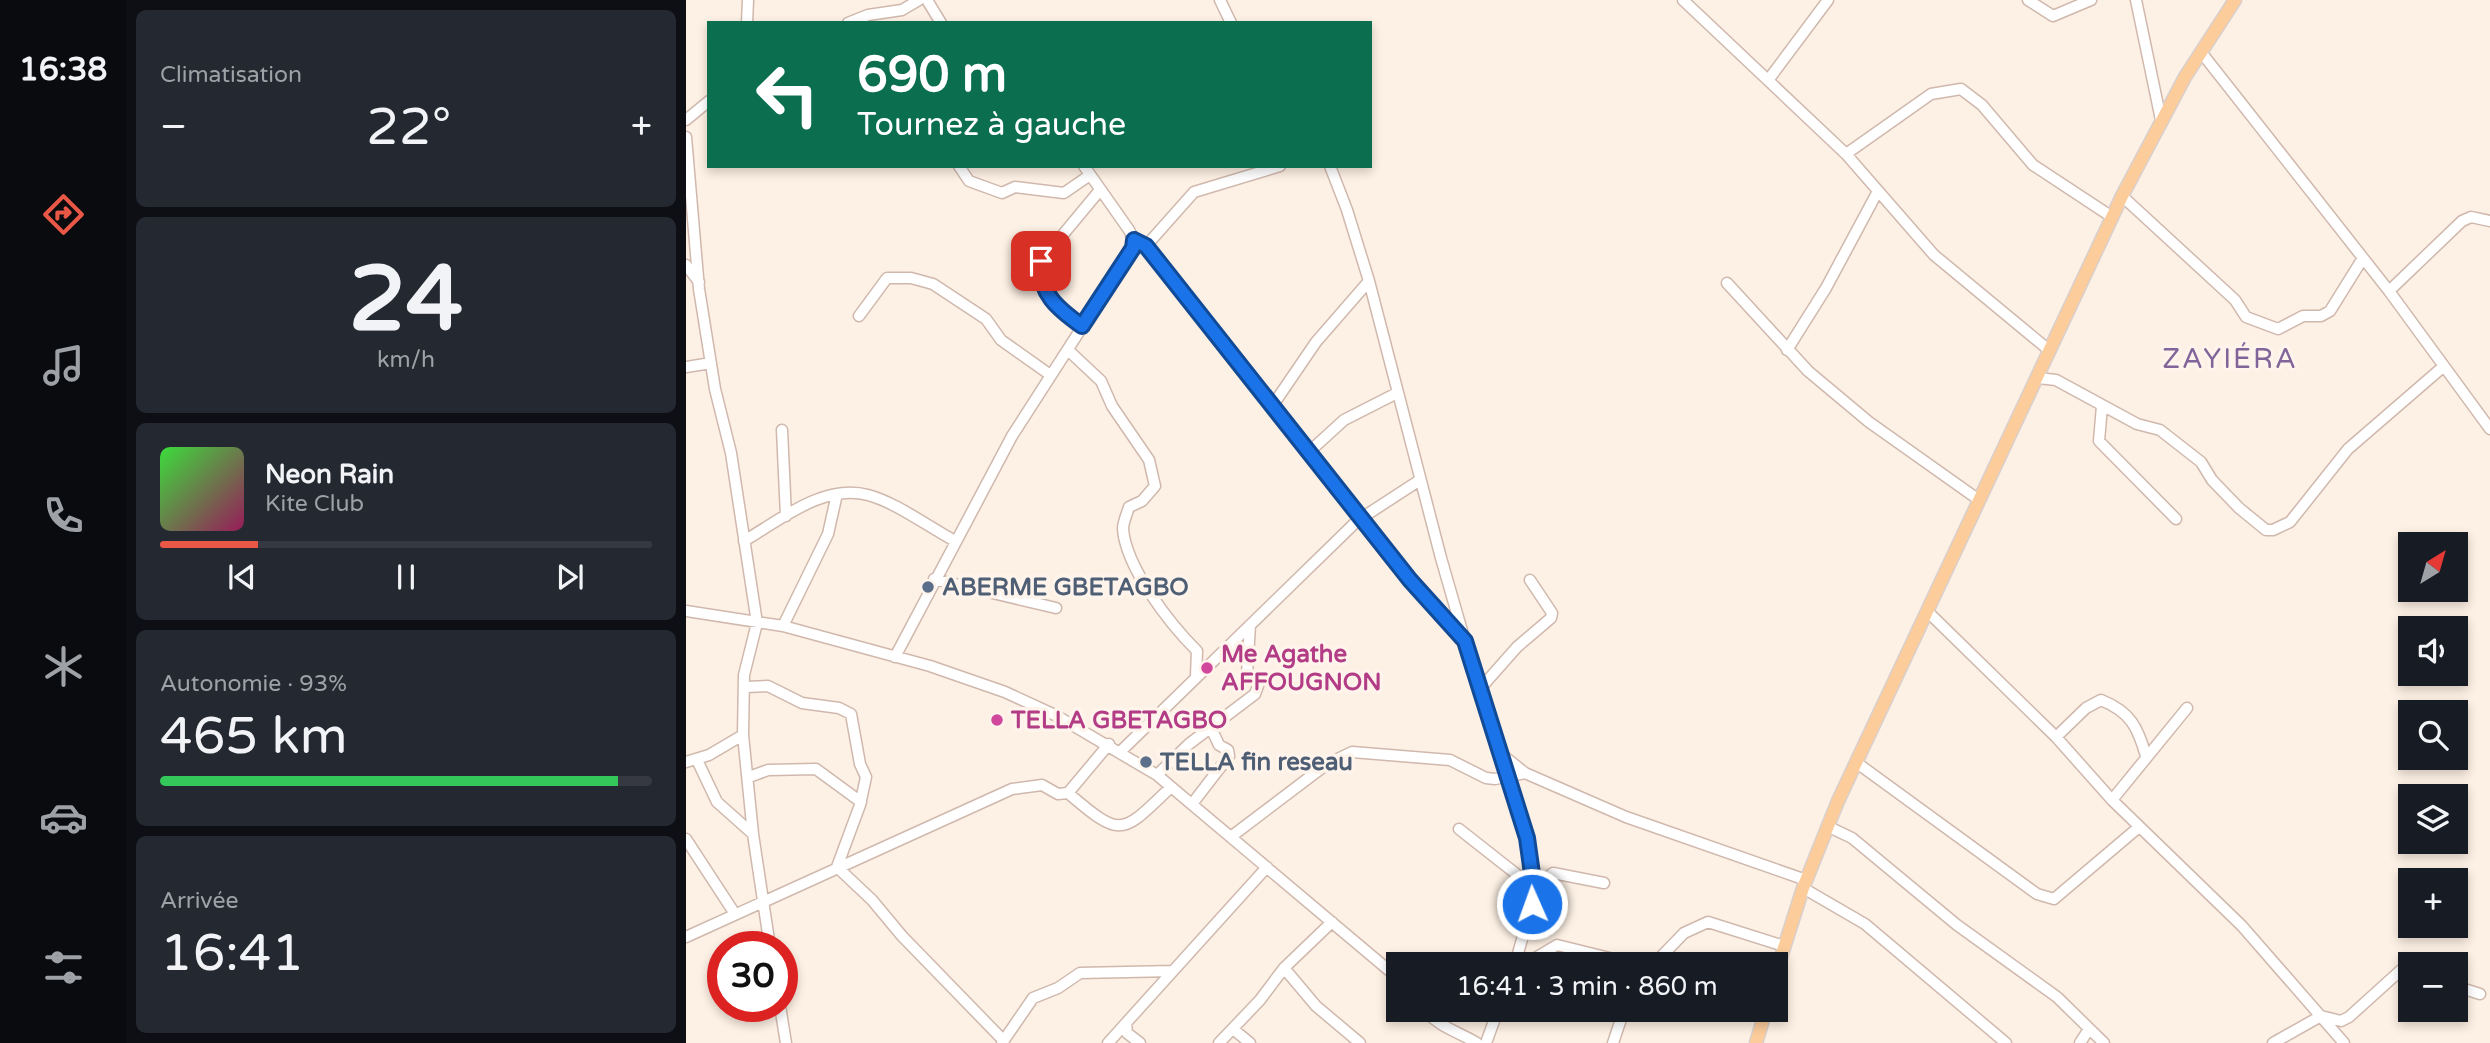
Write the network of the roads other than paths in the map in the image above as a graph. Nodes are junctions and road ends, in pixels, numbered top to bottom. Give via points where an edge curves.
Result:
1 (919, 0) edge
2 (927, 0) edge
3 (1220, 0) edge
4 (1684, 0) edge
5 (1828, 0) edge
6 (2028, 0) edge
7 (2091, 0) edge
8 (2136, 0) edge
9 (749, 1) edge
10 (2229, 2) edge
11 (906, 3) edge
12 (747, 21) edge
13 (854, 21) edge
14 (941, 21) edge
15 (1230, 21) edge
16 (2201, 52) junction
17 (1769, 79) junction
18 (707, 103) edge
19 (686, 120) edge
20 (2161, 120) junction
21 (686, 137) edge
22 (1846, 154) junction
23 (960, 168) edge
24 (1275, 168) edge
25 (1331, 168) edge
26 (1087, 171) edge
27 (1100, 190) junction
28 (1878, 191) junction
29 (2122, 196) junction
30 (2112, 217) junction
31 (2490, 221) edge
32 (1134, 240) junction
33 (1146, 246) junction
34 (2363, 258) junction
35 (686, 265) edge
36 (1368, 281) junction
37 (699, 282) junction
38 (1727, 283) dead end
39 (2389, 291) junction
40 (859, 316) dead end
41 (1082, 326) junction
42 (1787, 349) junction
43 (1068, 350) junction
44 (2050, 351) junction
45 (711, 363) junction
46 (2444, 366) junction
47 (686, 367) edge
48 (1049, 374) junction
49 (2038, 378) junction
50 (1397, 393) junction
51 (1273, 405) junction
52 (2102, 406) junction
53 (2490, 429) edge
54 (782, 430) dead end
55 (1310, 451) junction
56 (1420, 480) junction
57 (837, 494) junction
58 (1979, 500) junction
59 (786, 516) junction
60 (1362, 518) junction
61 (2176, 519) dead end
62 (744, 541) junction
63 (955, 541) junction
64 (934, 579) junction
65 (1530, 580) dead end
66 (1056, 608) dead end
67 (686, 611) edge
68 (1928, 612) junction
69 (757, 623) junction
70 (1250, 625) junction
71 (783, 626) junction
72 (1465, 641) junction
73 (895, 657) junction
74 (1196, 676) junction
75 (746, 687) junction
76 (1479, 690) junction
77 (2187, 708) dead end
78 (1211, 728) junction
79 (743, 735) junction
80 (2056, 737) junction
81 (1109, 744) junction
82 (1120, 752) junction
83 (1500, 753) junction
84 (2146, 756) junction
85 (692, 761) edge
86 (1857, 763) junction
87 (1525, 773) junction
88 (1157, 775) junction
89 (749, 777) junction
90 (1508, 777) junction
91 (1171, 787) junction
92 (1068, 793) junction
93 (2112, 800) junction
94 (861, 802) junction
95 (1192, 804) junction
96 (1829, 827) junction
97 (2139, 827) junction
98 (1459, 829) dead end
99 (753, 834) junction
100 (1232, 836) junction
101 (686, 839) edge
102 (837, 867) junction
103 (1267, 867) junction
104 (1604, 883) dead end
105 (1804, 884) junction
106 (1534, 888) junction
107 (762, 901) junction
108 (735, 914) junction
109 (1332, 922) junction
110 (767, 931) edge
111 (686, 937) edge
112 (1784, 946) junction
113 (1518, 952) edge
114 (1544, 952) edge
115 (1585, 952) edge
116 (1666, 952) edge
117 (1782, 952) edge
118 (1284, 968) junction
119 (1386, 968) edge
120 (1173, 971) junction
121 (2398, 973) edge
122 (2468, 990) edge
123 (2480, 994) dead end
124 (2321, 1016) junction
125 (783, 1022) edge
126 (1436, 1022) edge
127 (1494, 1022) edge
128 (1620, 1022) edge
129 (1762, 1022) edge
130 (1126, 1023) junction
131 (1233, 1029) junction
132 (2089, 1029) junction
133 (1003, 1042) edge
134 (786, 1043) edge
135 (1108, 1043) edge
136 (1140, 1043) edge
137 (1219, 1043) edge
138 (1250, 1043) edge
139 (1360, 1043) edge
140 (1477, 1043) edge
141 (1486, 1043) edge
142 (1613, 1043) edge
143 (1756, 1043) edge
144 (2006, 1043) edge
145 (2080, 1043) edge
146 (2104, 1043) edge
147 (2273, 1043) edge
148 (2344, 1043) edge

1 - 11 street
2 - 14 street
3 - 15 street
4 - 17 street
5 - 17 street
6 - 7 street via 2053,16
8 - 20 street
9 - 12 street
10 - 16 main road
11 - 13 street
16 - 20 main road
16 - 34 street
17 - 22 street
18 - 19 street
20 - 29 main road
21 - 37 street
22 - 28 street
22 - 30 street via 1931,94 1961,89 1982,106 2033,165
23 - 26 street via 969,181 1002,193 1015,187 1064,193
24 - 33 street via 1194,192
25 - 36 street
26 - 27 street
27 - 32 street
27 - 41 street via 1041,261 1046,293 1060,311
28 - 42 street
28 - 44 street via 1934,255
29 - 30 main road
29 - 34 street via 2235,300 2246,317 2278,329 2303,316 2326,314
30 - 44 main road
31 - 39 street via 2471,217 2462,221
32 - 33 street
32 - 41 street
33 - 51 street
34 - 39 street
35 - 37 street
36 - 50 street
36 - 51 street via 1316,342
37 - 45 street
38 - 42 street
39 - 46 street
40 - 48 street via 887,278 922,280 986,319 1001,340
41 - 43 street
42 - 58 street via 1870,422
43 - 48 street
43 - 74 street via 1101,381 1112,406 1149,460 1155,486 1129,507 1123,529 1148,591 1197,651
44 - 49 main road
45 - 47 street
45 - 62 street
46 - 52 street via 2348,449 2290,522 2273,530 2266,530 2239,508 2201,461 2160,430
46 - 53 street
48 - 63 street
49 - 52 street via 2056,380
49 - 58 main road
50 - 55 street via 1344,420
50 - 56 street
51 - 55 street
52 - 61 street via 2099,441
54 - 59 street
55 - 60 street
56 - 60 street
56 - 72 street
57 - 59 street
57 - 63 street via 866,494
57 - 71 street via 828,534
58 - 68 main road
59 - 62 street
60 - 70 street
60 - 72 street
62 - 69 street
63 - 64 street
64 - 66 street
64 - 73 street
65 - 76 street via 1551,618 1517,647
67 - 69 street
68 - 80 street
68 - 86 main road
69 - 71 street
69 - 75 street via 744,674
70 - 74 street
70 - 78 street via 1247,674 1259,686
71 - 73 street
72 - 76 street
73 - 81 street via 1005,692
74 - 82 street
75 - 79 street
75 - 94 street via 768,686 802,703 839,708 851,715 866,777
76 - 83 street
77 - 84 street
78 - 88 street
78 - 95 street via 1229,756
79 - 85 street
79 - 89 street
80 - 84 street via 2101,700 2132,720
80 - 93 street
81 - 82 street
81 - 92 street
82 - 88 street
83 - 87 street
83 - 90 street
84 - 93 street
85 - 99 street via 717,802
86 - 96 main road
86 - 97 street via 2037,894 2054,899
87 - 90 street
87 - 105 street via 1626,817
88 - 91 street
89 - 94 street via 768,770 816,769
89 - 99 street
90 - 100 street via 1486,778 1450,760 1352,752 1327,764
90 - 106 street via 1527,838
91 - 92 street via 1138,818 1121,826 1105,825
91 - 95 street
92 - 102 street via 1058,794 1042,785 1012,789
93 - 97 street
94 - 102 street
95 - 100 street
96 - 105 main road
96 - 132 street via 1852,838 1957,925 2057,997
97 - 124 street via 2242,926
98 - 106 street
99 - 107 street
100 - 103 street
101 - 108 street
102 - 107 street
102 - 133 street
103 - 109 street
103 - 120 street
104 - 106 street via 1553,873
105 - 112 main road
105 - 144 street via 1865,924
106 - 113 street
107 - 108 street
107 - 110 street
108 - 111 street
109 - 118 street
109 - 119 street
112 - 116 street via 1708,922 1684,933
112 - 117 main road
114 - 115 street via 1557,944
118 - 131 street
118 - 139 street via 1316,1006
120 - 130 street
120 - 133 street via 1080,973 1033,998
121 - 124 street via 2349,1017 2341,1021
122 - 123 street
124 - 147 street
124 - 148 street
125 - 134 street
126 - 140 street
127 - 141 street
128 - 142 street
129 - 143 main road
130 - 135 street
130 - 136 street via 1127,1033
131 - 137 street
131 - 138 street
132 - 145 street
132 - 146 street

